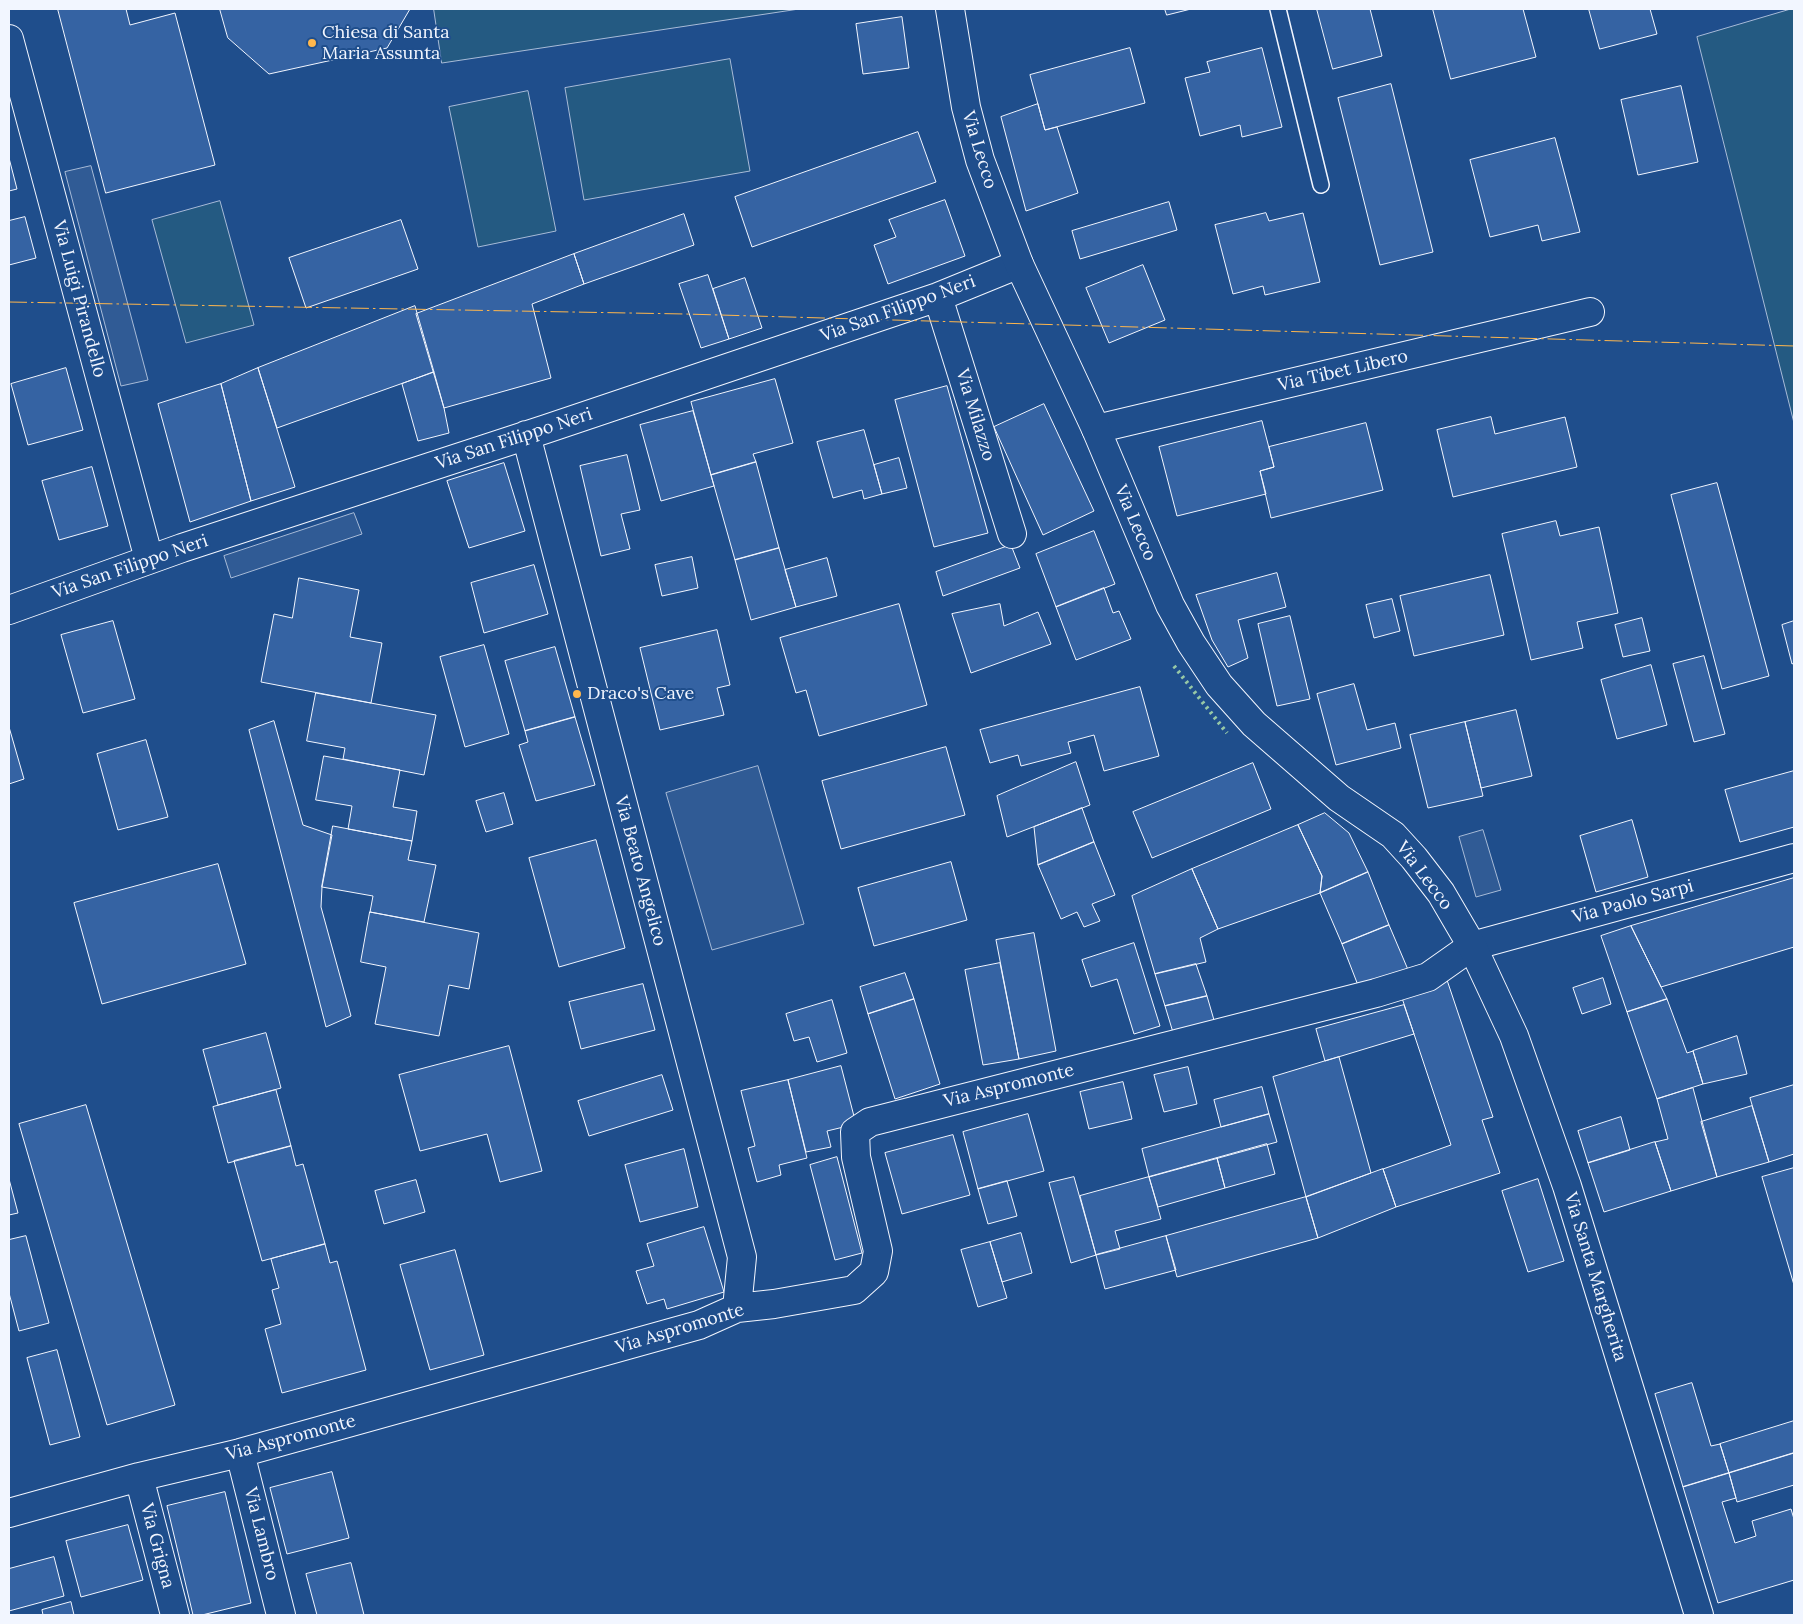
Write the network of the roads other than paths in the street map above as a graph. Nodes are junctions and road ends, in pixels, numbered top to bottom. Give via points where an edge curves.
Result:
1 (950, 9) edge
2 (1278, 9) edge
3 (9, 39) edge
4 (1321, 185) dead end
5 (1018, 264) junction
6 (938, 298) junction
7 (1590, 312) dead end
8 (1096, 429) junction
9 (526, 435) junction
10 (1012, 534) dead end
11 (149, 559) junction
12 (9, 610) edge
13 (1794, 858) edge
14 (1472, 946) junction
15 (737, 1308) junction
16 (240, 1453) junction
17 (138, 1477) junction
18 (9, 1512) edge
19 (175, 1615) edge
20 (281, 1615) edge
21 (1700, 1615) edge

1 - 5 street, Via Lecco via 966,107 980,160
2 - 4 lane
3 - 11 street, Via Luigi Pirandello
5 - 6 street, Via San Filippo Neri
5 - 8 street, Via Lecco
6 - 9 street, Via San Filippo Neri
6 - 10 street, Via Milazzo
7 - 8 street, Via Tibet Libero
8 - 14 street, Via Lecco via 1170,605 1219,685 1254,724 1296,762 1339,798 1393,835 1442,893
9 - 11 street, Via San Filippo Neri
9 - 15 street, Via Beato Angelico via 742,1257
11 - 12 street, Via San Filippo Neri
13 - 14 street, Via Paolo Sarpi
14 - 15 street, Via Aspromonte via 1428,977 1376,993 870,1122 855,1132 856,1157 878,1251 874,1272 854,1290
14 - 21 street, Via Santa Margherita via 1514,1036 1567,1186
15 - 16 street, Via Aspromonte via 699,1325
16 - 17 street, Via Aspromonte
16 - 20 street, Via Lambro
17 - 18 street, Via Aspromonte
17 - 19 street, Via Grigna

